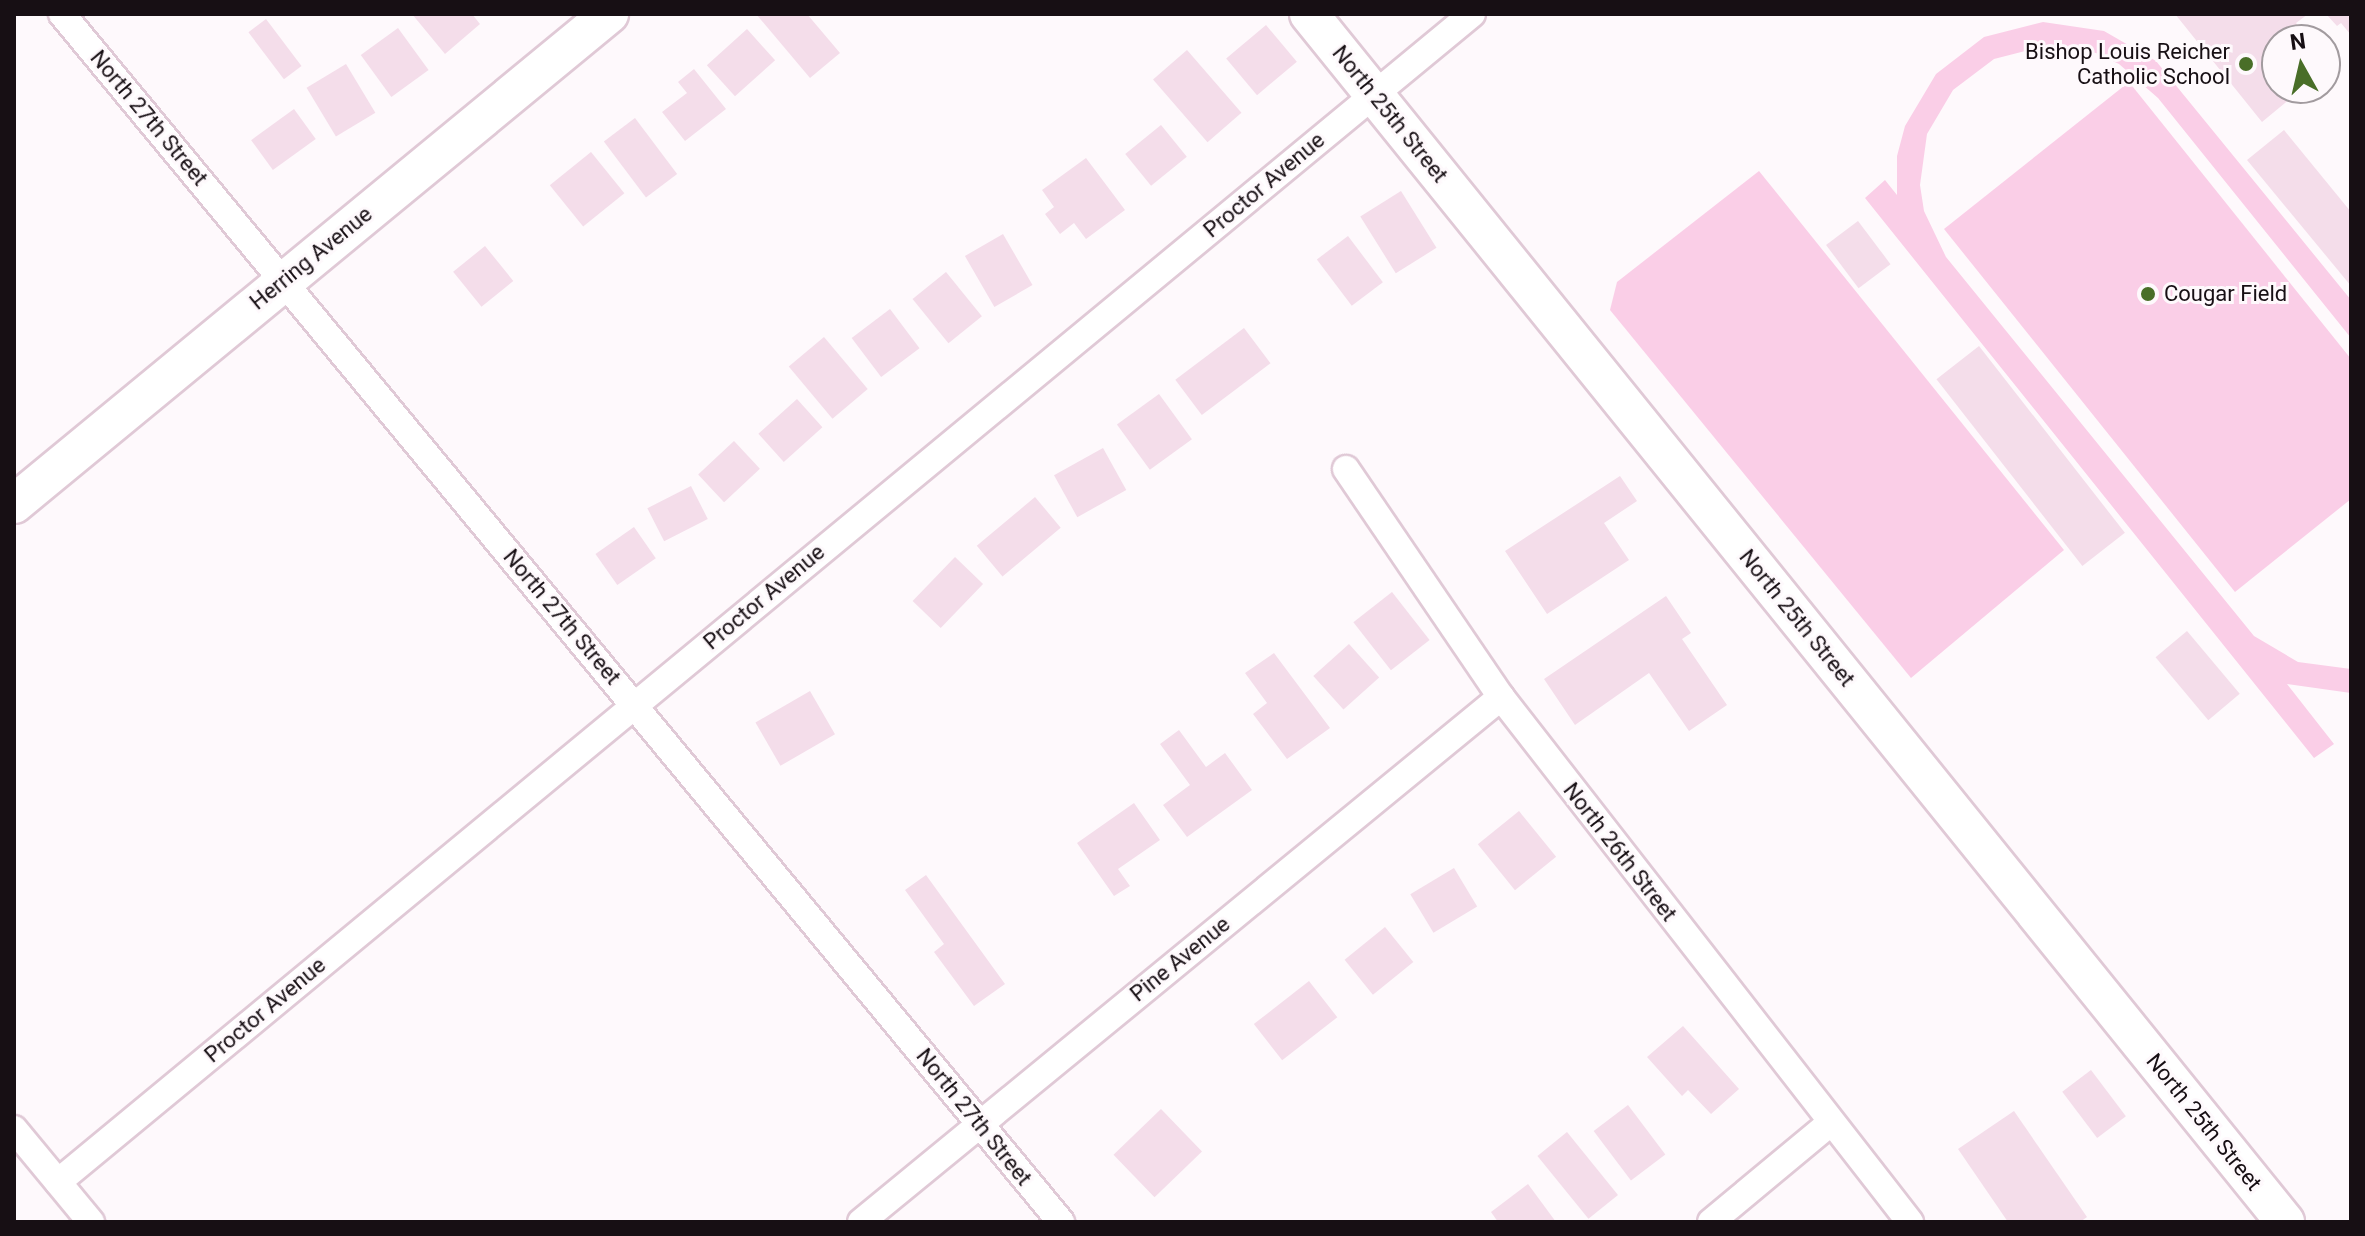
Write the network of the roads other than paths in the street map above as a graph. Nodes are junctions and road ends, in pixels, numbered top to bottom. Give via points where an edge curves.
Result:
1 (62, 14) edge
2 (609, 14) edge
3 (1309, 14) edge
4 (1472, 14) edge
5 (1374, 94) junction
6 (283, 280) junction
7 (1346, 469) dead end
8 (14, 504) edge
9 (1501, 697) junction
10 (634, 705) junction
11 (979, 1123) junction
12 (1829, 1124) junction
13 (14, 1129) edge
14 (58, 1182) junction
15 (91, 1222) edge
16 (861, 1222) edge
17 (1061, 1222) edge
18 (1711, 1222) edge
19 (1910, 1222) edge
20 (2285, 1222) edge

1 - 6 street, North 27th Street
2 - 6 main road, Herring Avenue
3 - 5 main road, North 25th Street
4 - 5 street, Proctor Avenue
5 - 10 street, Proctor Avenue
5 - 20 main road, North 25th Street
6 - 8 main road, Herring Avenue
6 - 10 street, North 27th Street
7 - 9 street, North 26th Street
9 - 11 street, Pine Avenue
9 - 12 street, North 26th Street
10 - 11 street, North 27th Street
10 - 14 street, Proctor Avenue
11 - 16 street, Pine Avenue
11 - 17 street, North 27th Street
12 - 18 street
12 - 19 street, North 26th Street
13 - 14 street
14 - 15 street

